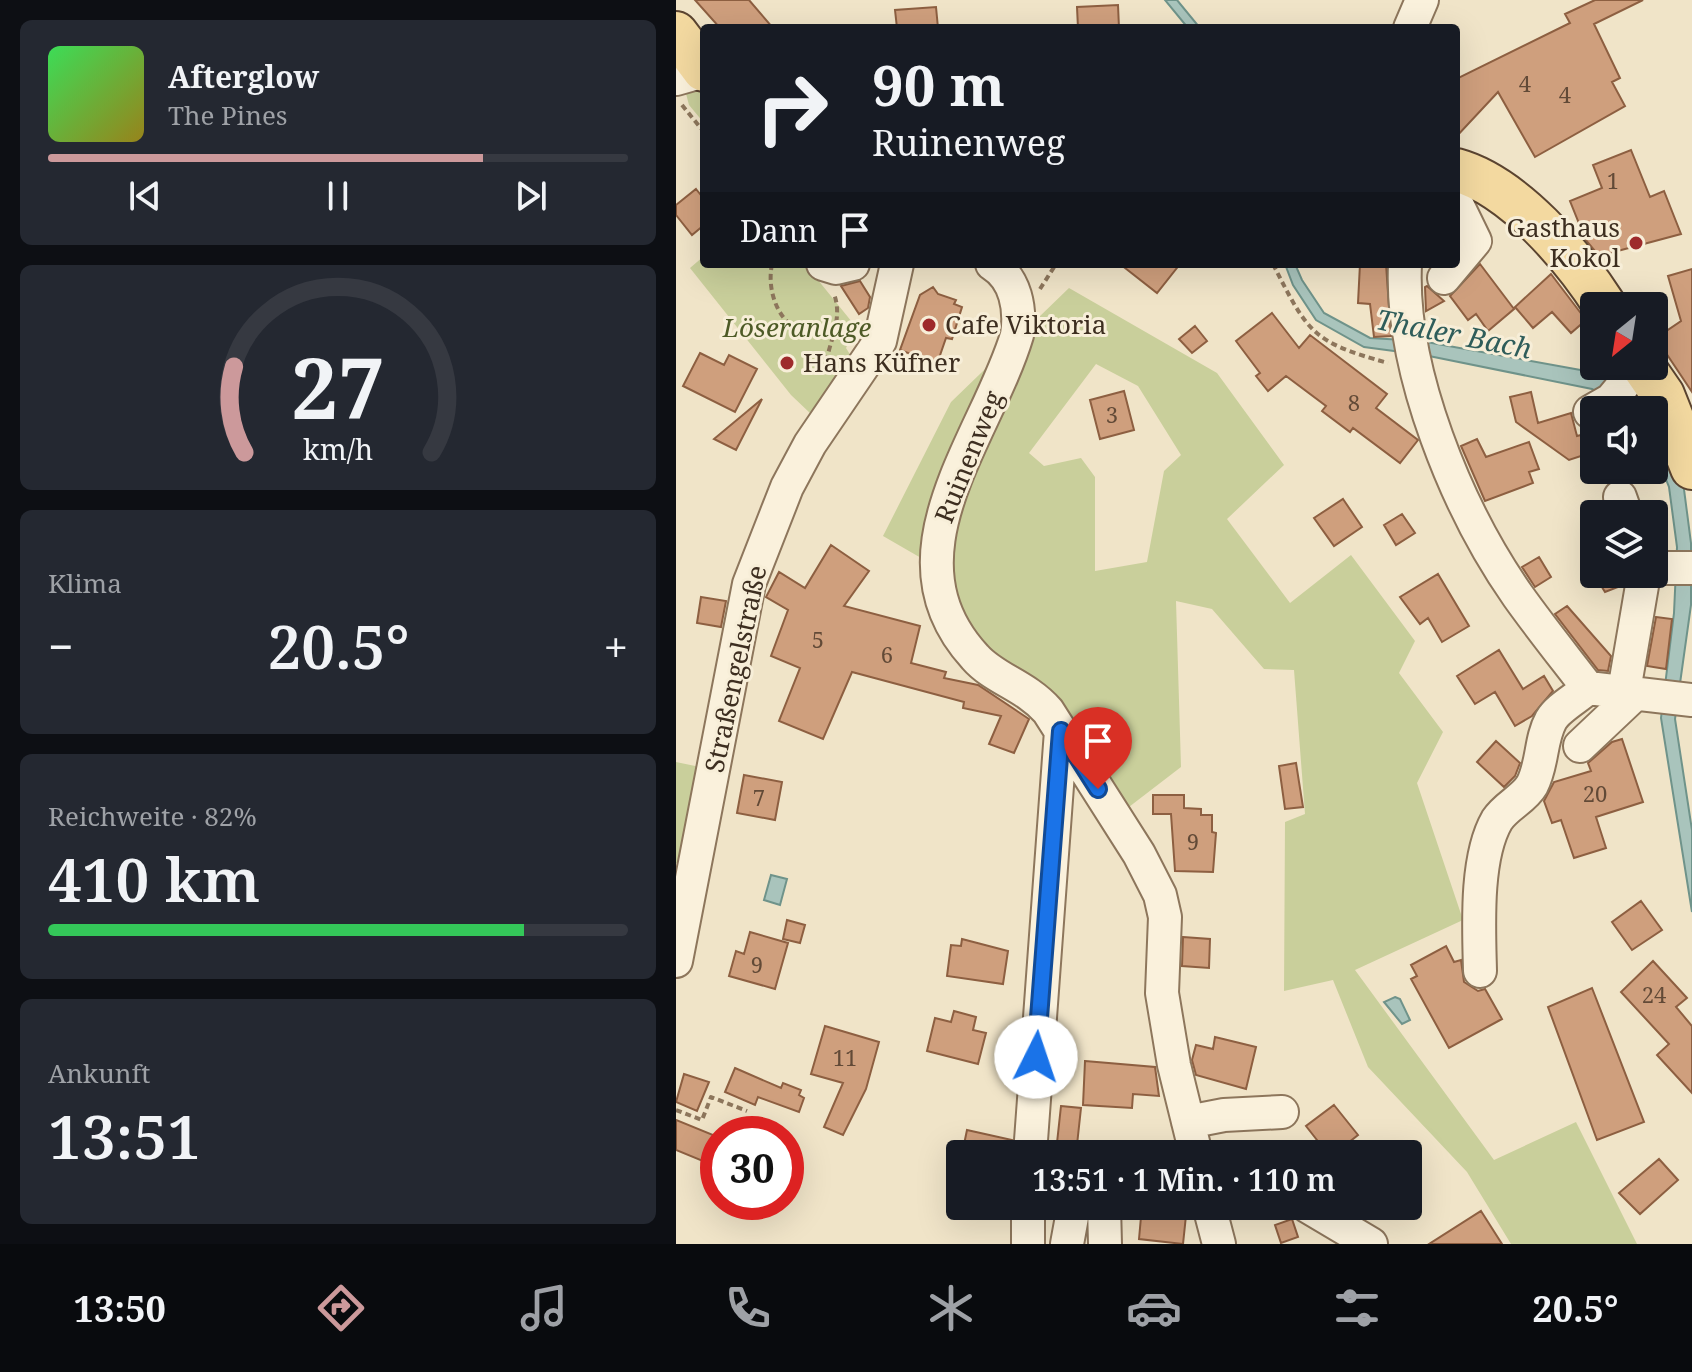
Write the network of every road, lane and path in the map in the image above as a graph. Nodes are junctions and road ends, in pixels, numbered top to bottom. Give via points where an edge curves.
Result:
1 (1422, 0) edge
2 (1412, 24) edge
3 (676, 33) edge
4 (700, 65) edge
5 (700, 71) edge
6 (676, 79) edge
7 (676, 97) edge
8 (700, 127) edge
9 (1462, 176) edge
10 (1460, 259) edge
11 (771, 268) edge
12 (896, 268) edge
13 (995, 268) edge
14 (1275, 268) edge
15 (1405, 268) edge
16 (1452, 268) edge
17 (828, 277) edge
18 (1444, 278) dead end
19 (1594, 292) edge
20 (836, 330) junction
21 (1414, 353) junction
22 (1622, 385) edge
23 (838, 400) junction
24 (1692, 468) edge
25 (1669, 569) edge
26 (1588, 688) junction
27 (1655, 697) edge
28 (1061, 731) junction
29 (1580, 746) dead end
30 (676, 961) edge
31 (1480, 971) dead end
32 (676, 1110) edge
33 (747, 1111) dead end
34 (1282, 1112) dead end
35 (1188, 1122) junction
36 (1031, 1140) edge
37 (1192, 1140) edge
38 (1028, 1220) edge
39 (1071, 1220) edge
40 (1104, 1220) edge
41 (1213, 1220) edge
42 (1331, 1220) edge
43 (1028, 1244) edge
44 (1067, 1244) edge
45 (1105, 1244) edge
46 (1219, 1244) edge
47 (1371, 1244) edge

1 - 2 street
3 - 4 main road
5 - 6 street
7 - 8 path
9 - 10 street via 1475,241
9 - 19 main road via 1540,225
11 - 20 path via 771,300 780,316 823,336
12 - 23 street, Straßengelstraße via 880,341
13 - 28 street, Ruinenweg via 1015,292 1017,335 950,494 937,537 935,571 953,625 977,661 1033,694
14 - 21 path via 1299,314 1338,350
15 - 21 street via 1403,303
16 - 18 street
17 - 20 path via 838,306
20 - 23 path via 825,384
21 - 26 street via 1466,508 1516,594
22 - 24 main road via 1663,395
23 - 30 street, Straßengelstraße via 787,487 749,584
25 - 27 street
26 - 27 street
26 - 31 street via 1553,717 1530,789 1498,819 1478,906
27 - 29 street
28 - 35 street, Ruinenweg via 1160,895 1165,917 1162,993
28 - 36 street
32 - 33 path via 702,1120 711,1097
34 - 35 street
35 - 37 street, Ruinenweg
38 - 43 street
39 - 44 street
40 - 45 street
41 - 46 street
42 - 47 street

